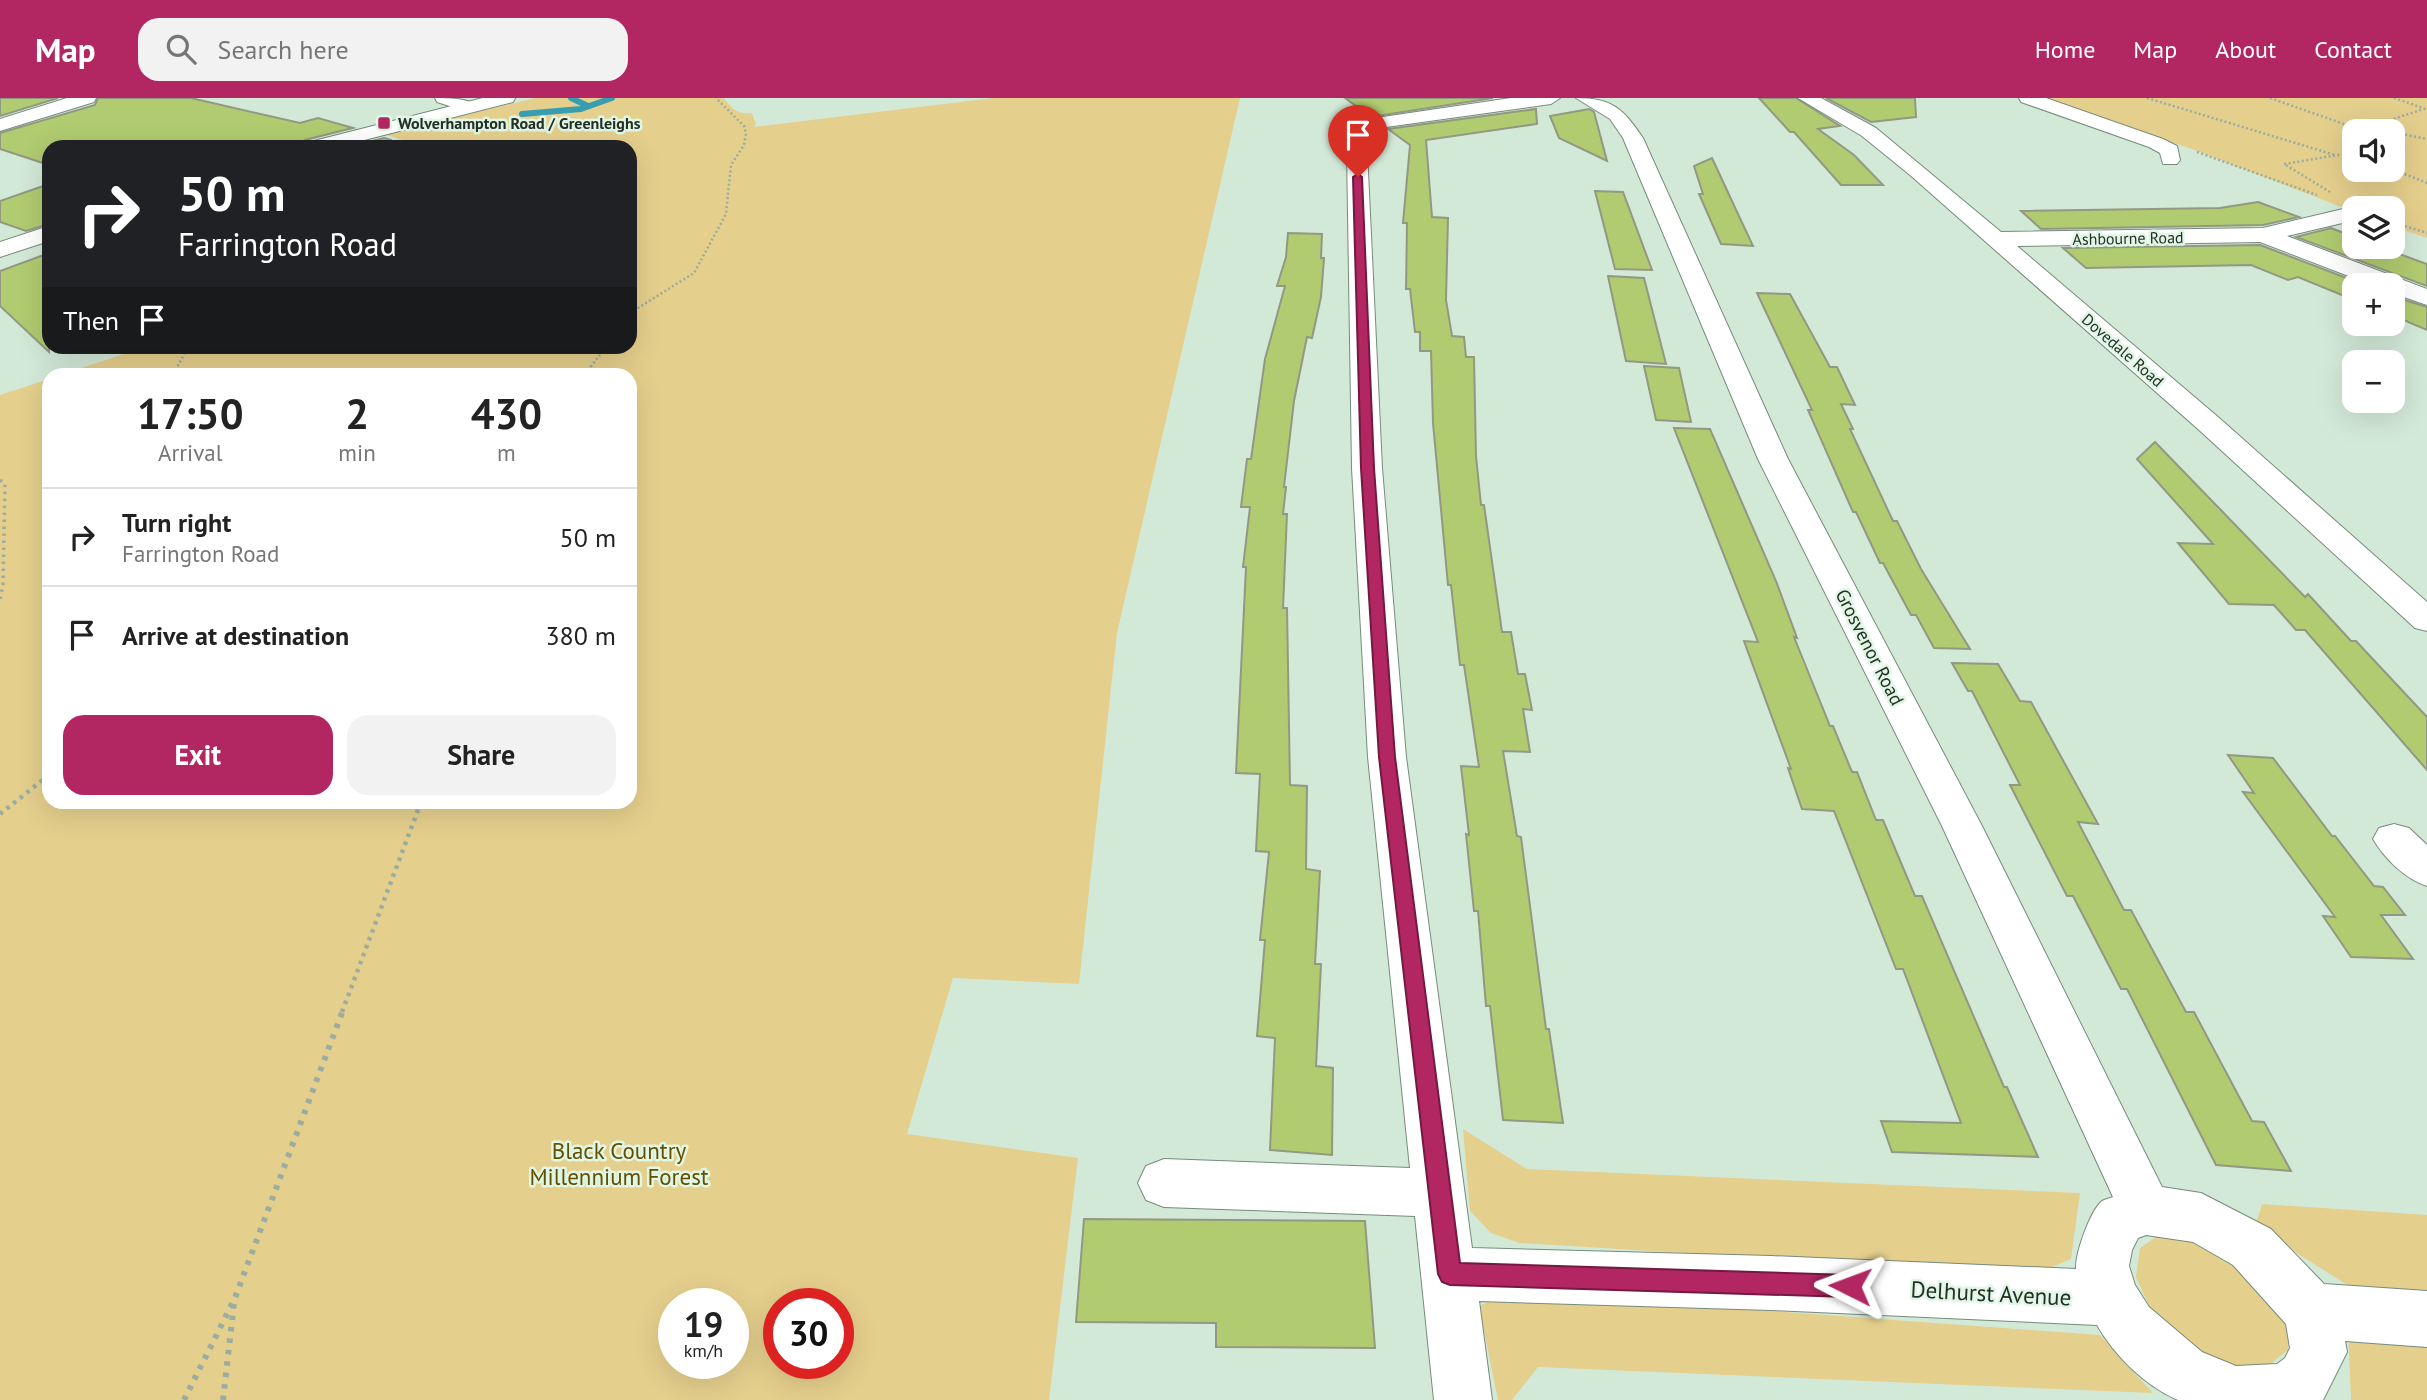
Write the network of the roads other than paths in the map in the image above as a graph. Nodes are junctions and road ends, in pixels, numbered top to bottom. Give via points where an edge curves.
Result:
1 (87, 98) edge
2 (444, 98) edge
3 (506, 98) edge
4 (1551, 98) edge
5 (1585, 98) edge
6 (1807, 98) edge
7 (2028, 98) edge
8 (468, 106) junction
9 (0, 125) edge
10 (339, 140) edge
11 (2170, 160) dead end
12 (2335, 208) road end
13 (42, 235) edge
14 (2263, 236) junction
15 (1994, 239) junction
16 (0, 250) edge
17 (2427, 298) edge
18 (2427, 620) edge
19 (2394, 839) dead end
20 (2427, 870) edge
21 (1164, 1183) dead end
22 (1440, 1194) junction
23 (2146, 1210) junction
24 (1450, 1274) junction
25 (2112, 1298) junction
26 (2311, 1311) junction
27 (2427, 1319) edge
28 (2237, 1397) edge
29 (1462, 1400) edge

1 - 9 street
2 - 8 street
3 - 8 street
4 - 22 street via 1383,122 1365,128 1357,150 1367,468 1387,757
5 - 23 street, Grosvenor Road via 1617,115 1633,138 1773,459 1962,826
6 - 15 street, Dovedale Road via 1869,132
7 - 11 street via 2157,143 2170,150
8 - 10 street
12 - 14 street
13 - 16 street
14 - 15 street, Ashbourne Road
14 - 17 street
15 - 18 street, Dovedale Road
19 - 20 street
21 - 22 street
22 - 24 street
23 - 25 street via 2120,1219 2106,1245 2102,1266
23 - 26 street via 2201,1218 2252,1247
24 - 25 street, Delhurst Avenue
24 - 29 street
25 - 28 street via 2129,1327 2182,1373
26 - 27 street
26 - 28 street via 2319,1352 2305,1378 2287,1392

